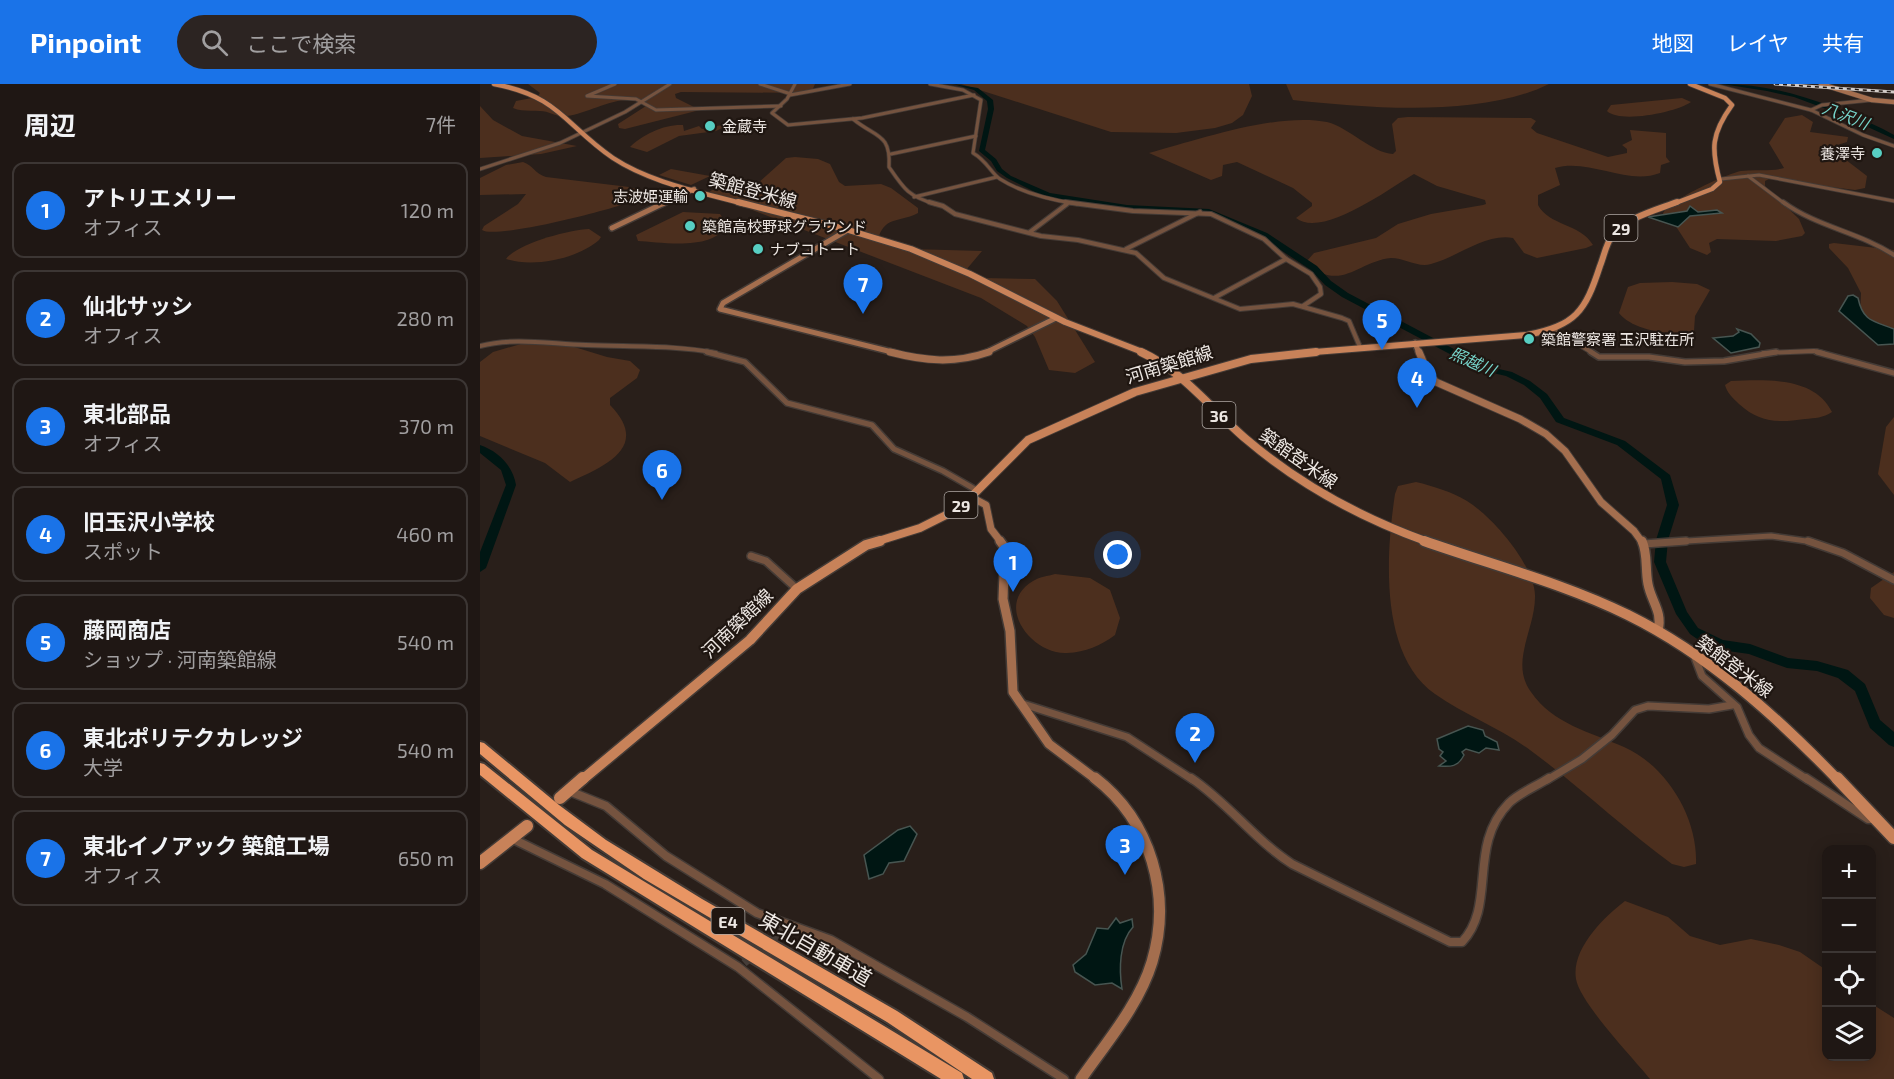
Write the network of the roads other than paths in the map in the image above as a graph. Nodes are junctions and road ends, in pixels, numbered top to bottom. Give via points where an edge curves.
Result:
1 (494, 84) edge
2 (615, 84) edge
3 (670, 84) edge
4 (760, 84) edge
5 (795, 84) edge
6 (850, 84) edge
7 (930, 84) edge
8 (1690, 84) edge
9 (1710, 84) edge
10 (1821, 84) edge
11 (790, 94) junction
12 (975, 95) junction
13 (1872, 100) junction
14 (643, 102) junction
15 (1894, 102) edge
16 (781, 106) junction
17 (1811, 110) junction
18 (853, 119) junction
19 (580, 133) junction
20 (976, 136) junction
21 (1894, 146) edge
22 (891, 154) junction
23 (480, 169) edge
24 (1748, 176) junction
25 (997, 177) junction
26 (1721, 179) junction
27 (694, 189) junction
28 (914, 197) junction
29 (1894, 201) edge
30 (1067, 204) junction
31 (1200, 212) junction
32 (612, 228) dead end
33 (846, 231) junction
34 (1030, 232) junction
35 (1125, 249) junction
36 (1894, 255) edge
37 (1286, 259) junction
38 (1215, 298) junction
39 (1303, 306) junction
40 (1056, 318) junction
41 (1553, 329) junction
42 (1419, 343) junction
43 (480, 346) edge
44 (1360, 347) junction
45 (1894, 373) edge
46 (1181, 379) junction
47 (974, 494) junction
48 (1644, 544) junction
49 (751, 556) dead end
50 (1894, 580) edge
51 (796, 589) junction
52 (1658, 630) junction
53 (1694, 652) junction
54 (1020, 704) junction
55 (1732, 705) junction
56 (480, 747) edge
57 (480, 768) edge
58 (569, 791) junction
59 (560, 798) dead end
60 (1876, 819) junction
61 (527, 826) dead end
62 (513, 838) junction
63 (1894, 838) edge
64 (480, 863) edge
65 (879, 1079) edge
66 (956, 1079) edge
67 (986, 1079) edge
68 (1064, 1079) edge
69 (1082, 1079) edge

1 - 19 main road, 築館登米線 / 36 via 538,96
2 - 14 street via 587,96
3 - 14 street
4 - 11 street
5 - 11 street
6 - 11 street
7 - 12 street
8 - 26 main road via 1725,98 1732,105 1721,120 1712,152
9 - 17 street
10 - 13 street
11 - 16 street
12 - 18 street
12 - 20 street via 982,105
13 - 15 street
13 - 17 street
14 - 16 street via 656,110
14 - 19 street
16 - 18 street via 772,114 788,125
17 - 21 street
18 - 22 street via 875,134
19 - 23 street
19 - 27 main road, 築館登米線 / 36 via 627,167
20 - 22 street
20 - 25 street via 973,153 986,161
22 - 28 street via 889,167
24 - 26 street
24 - 29 street
24 - 36 street via 1802,216 1876,244
25 - 28 street
25 - 30 street
26 - 41 main road, 河南築館線 / 29 via 1712,189 1617,230 1585,309
27 - 32 street
27 - 33 main road, 築館登米線 / 36
28 - 34 street via 955,214
30 - 31 street via 1132,211
30 - 34 street
31 - 35 street
31 - 37 street via 1264,239
33 - 40 main road, 築館登米線 / 36 via 926,255
33 - 40 street via 723,303 720,309 922,360 949,363 989,354
34 - 35 street
35 - 38 street via 1142,257 1164,278
37 - 38 street
37 - 39 street via 1311,274 1320,287 1321,294
38 - 39 street via 1245,310 1285,304
39 - 44 street via 1349,321
40 - 46 main road, 築館登米線 / 36 via 1152,357
41 - 42 main road, 河南築館線 / 29
41 - 45 street via 1599,357 1692,362 1814,351
42 - 44 main road, 河南築館線 / 29
42 - 48 street via 1428,373 1436,382 1516,417 1556,441 1571,456 1599,501 1630,526
43 - 47 street via 508,341 727,356 747,363 777,397 872,425 894,449 943,471
44 - 46 main road, 河南築館線 / 29 via 1251,359
46 - 47 main road, 河南築館線 / 29 via 1135,392 1037,435
46 - 52 main road, 築館登米線 / 36 via 1272,461 1350,510 1434,546 1595,600
47 - 51 main road, 河南築館線 / 29 via 936,521 851,552
47 - 54 street via 986,505 992,529 1005,548 1003,599 1010,631 1011,681
48 - 50 street via 1773,536 1809,541
48 - 52 street via 1648,586 1662,620
49 - 51 street via 766,561
51 - 58 main road, 河南築館線 / 29 via 750,640
52 - 53 main road, 築館登米線 / 36
53 - 55 street via 1700,676
53 - 60 main road, 築館登米線 / 36 via 1760,703
54 - 55 street via 1127,737 1213,794 1272,851 1450,942 1462,942 1474,928 1484,873 1484,848 1511,801 1582,759 1635,710 1679,706 1709,710
54 - 69 street via 1049,744 1105,786 1128,809 1144,836 1156,873 1161,914 1152,963 1130,1011
55 - 60 street via 1742,714 1745,731 1759,747 1868,819
56 - 67 highway, 東北自動車道 / E4 via 599,842 915,1030
57 - 66 highway, 東北自動車道 / E4 via 597,860
58 - 59 main road, 河南築館線 / 29
58 - 68 street via 606,806 666,856 757,912 785,927 831,940 967,1017
60 - 63 main road, 築館登米線 / 36
61 - 62 main road
62 - 64 main road
62 - 65 street via 605,884 741,965

